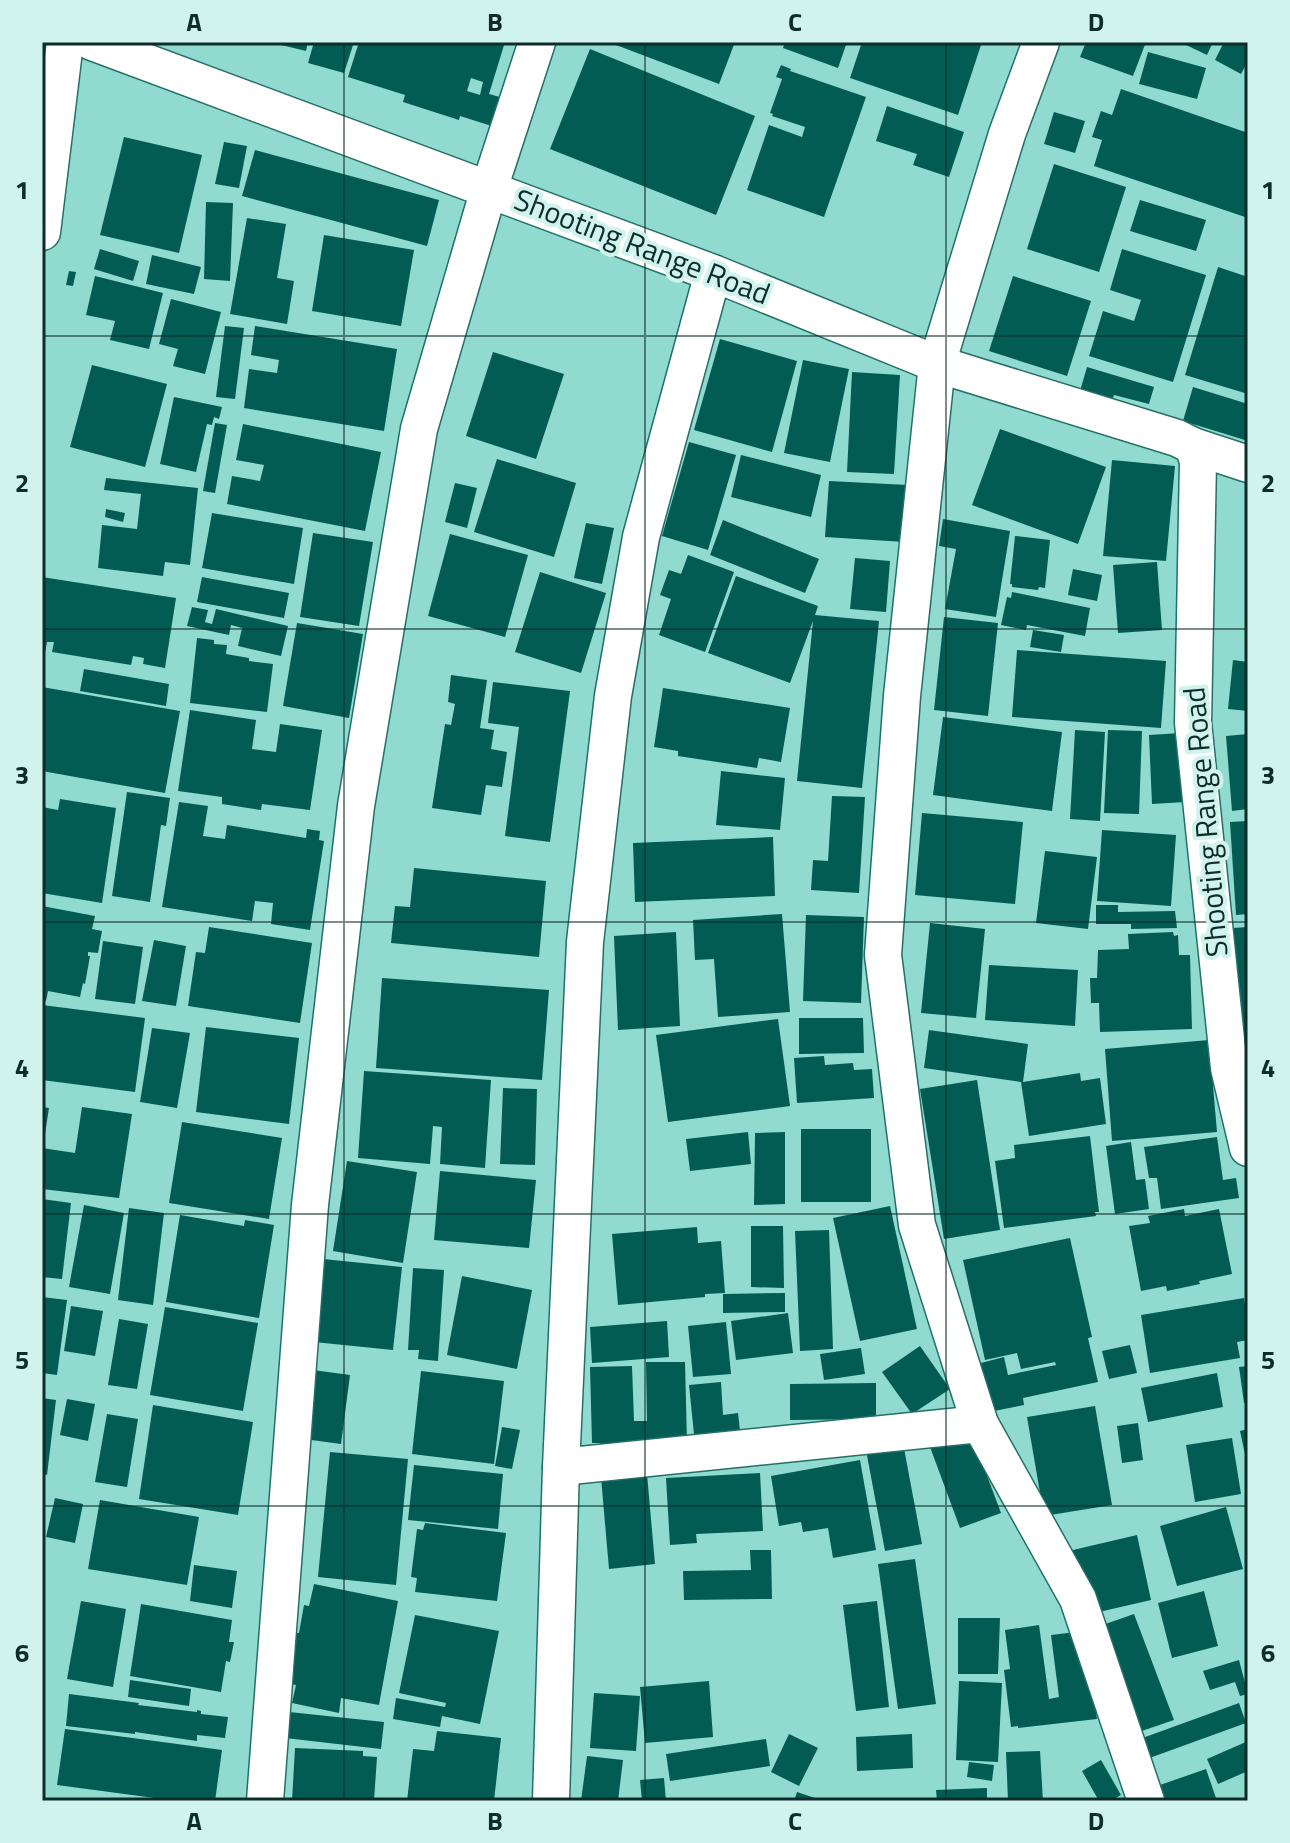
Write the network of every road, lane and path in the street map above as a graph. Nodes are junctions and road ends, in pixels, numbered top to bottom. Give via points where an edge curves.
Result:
1 (65, 42) edge
2 (92, 42) edge
3 (537, 42) edge
4 (1041, 42) edge
5 (489, 189) junction
6 (42, 232) edge
7 (713, 273) junction
8 (937, 364) junction
9 (1193, 446) junction
10 (1248, 464) edge
11 (1238, 1069) edge
12 (1248, 1148) edge
13 (980, 1424) junction
14 (561, 1467) junction
15 (265, 1801) edge
16 (551, 1801) edge
17 (1146, 1801) edge

1 - 6 street
2 - 5 street, Shooting Range Road
3 - 5 street
4 - 8 street via 1007,134
5 - 7 street, Shooting Range Road
5 - 15 street via 419,429 356,806 310,1205
7 - 8 street, Shooting Range Road
7 - 14 street via 641,537 613,696 585,942
8 - 9 street, Shooting Range Road
8 - 13 street via 902,696 883,955 917,1225
9 - 10 street, Shooting Range Road
9 - 11 street, Shooting Range Road via 1198,461 1193,723
11 - 12 street, Shooting Range Road
13 - 14 street
13 - 17 street via 1078,1599
14 - 16 street

